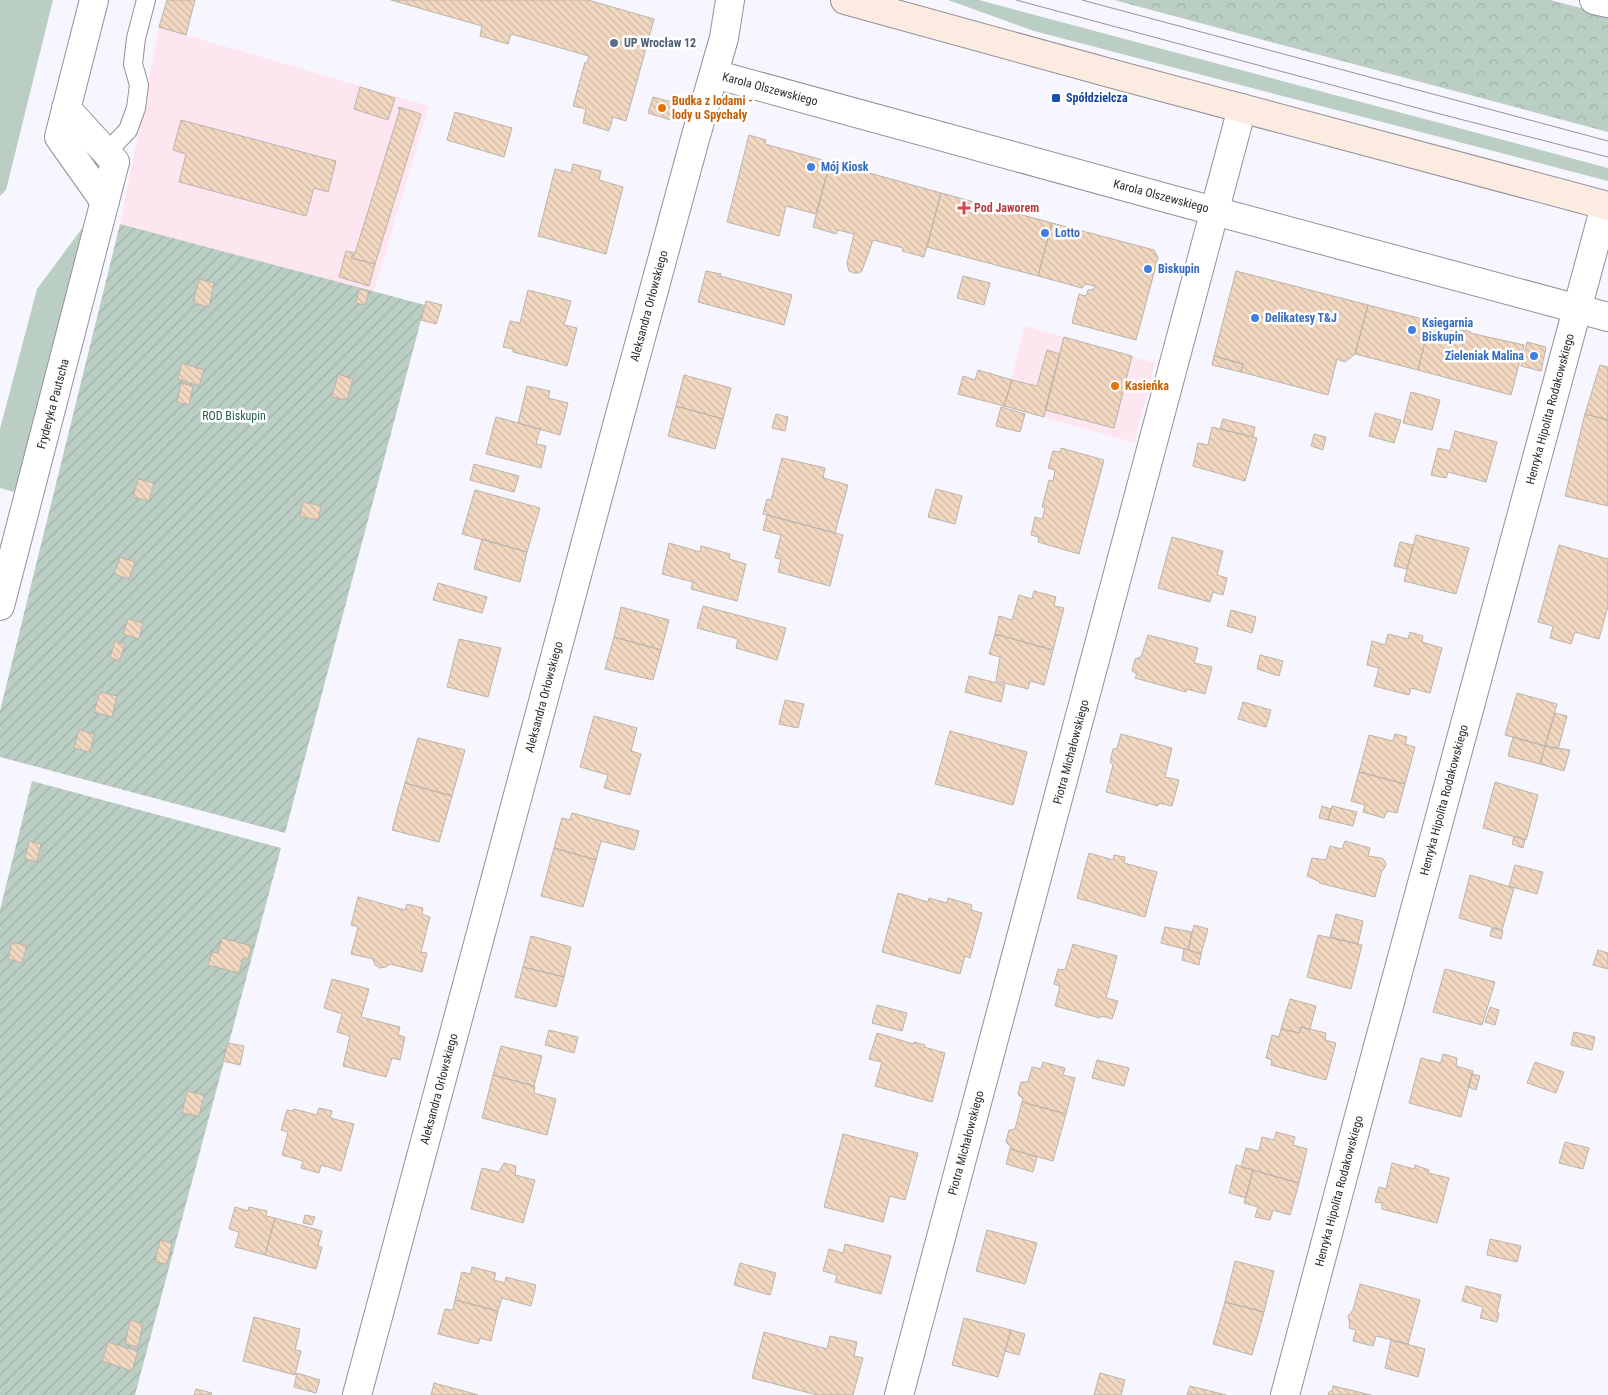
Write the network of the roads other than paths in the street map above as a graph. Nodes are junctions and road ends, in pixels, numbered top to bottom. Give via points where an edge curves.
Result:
1 (94, 0) edge
2 (146, 0) edge
3 (730, 0) edge
4 (844, 0) edge
5 (1594, 0) edge
6 (1608, 4) edge
7 (714, 74) junction
8 (66, 108) junction
9 (1242, 108) junction
10 (107, 152) junction
11 (105, 202) junction
12 (1606, 206) edge
13 (1214, 211) junction
14 (1577, 309) junction
15 (1608, 317) edge
16 (0, 606) edge
17 (357, 1395) edge
18 (899, 1395) edge
19 (1285, 1395) edge

1 - 8 street
2 - 10 lane via 133,64 139,85 136,108 128,130
3 - 7 street, Aleksandra Orłowskiego
4 - 9 street
5 - 6 street
7 - 13 street, Karola Olszewskiego
7 - 17 street, Aleksandra Orłowskiego
8 - 10 street, Fryderyka Pautscha
8 - 11 street via 59,137
9 - 12 street
9 - 13 street, Piotra Michałowskiego
10 - 11 street, Fryderyka Pautscha via 115,162
11 - 16 street, Fryderyka Pautscha
12 - 14 street, Henryka Hipolita Rodakowskiego
13 - 14 street, Karola Olszewskiego
13 - 18 street, Piotra Michałowskiego
14 - 15 street, Karola Olszewskiego
14 - 19 street, Henryka Hipolita Rodakowskiego

